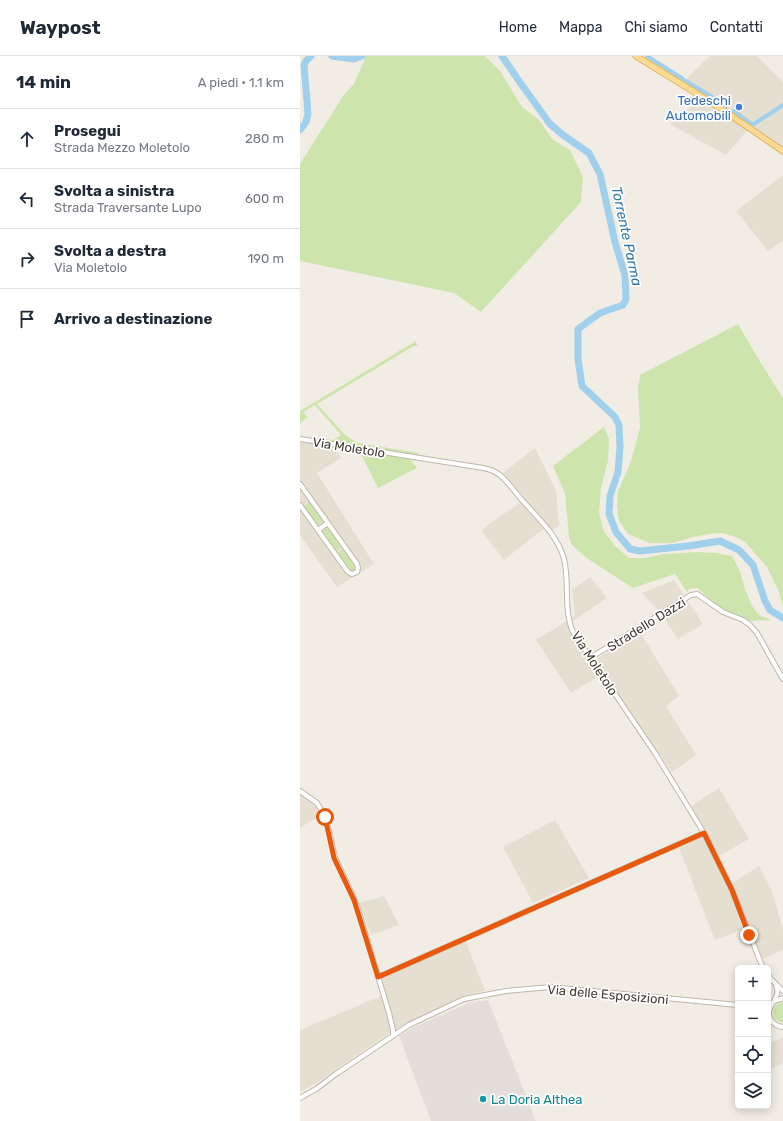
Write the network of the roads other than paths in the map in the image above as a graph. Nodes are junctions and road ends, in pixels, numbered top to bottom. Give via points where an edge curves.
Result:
1 (636, 56) edge
2 (783, 151) edge
3 (300, 440) edge
4 (300, 484) edge
5 (300, 505) edge
6 (328, 523) junction
7 (318, 530) junction
8 (590, 658) junction
9 (783, 679) edge
10 (300, 791) edge
11 (704, 833) junction
12 (761, 965) edge
13 (378, 977) junction
14 (771, 979) edge
15 (776, 985) junction
16 (783, 991) edge
17 (783, 998) edge
18 (773, 1001) edge
19 (735, 1005) edge
20 (771, 1021) edge
21 (782, 1028) edge
22 (393, 1036) junction
23 (300, 1098) edge

1 - 2 main road
3 - 8 street, Via Moletolo via 483,468 499,474 547,528 564,556 570,623
4 - 6 street
5 - 7 street
6 - 7 street
6 - 7 street via 357,564 356,573 348,572
8 - 9 street, Stradello Dazzi via 691,595 697,594 723,612 750,625
8 - 11 street, Via Moletolo via 655,753
10 - 13 street via 317,804 324,814 334,858 354,900
11 - 12 street, Via Moletolo via 734,894
11 - 13 street
13 - 22 street
14 - 15 street
15 - 16 street
15 - 18 street
17 - 18 street
19 - 22 street, Via delle Esposizioni via 551,987 506,991 464,999 409,1025
20 - 21 street
22 - 23 street, Via delle Esposizioni

